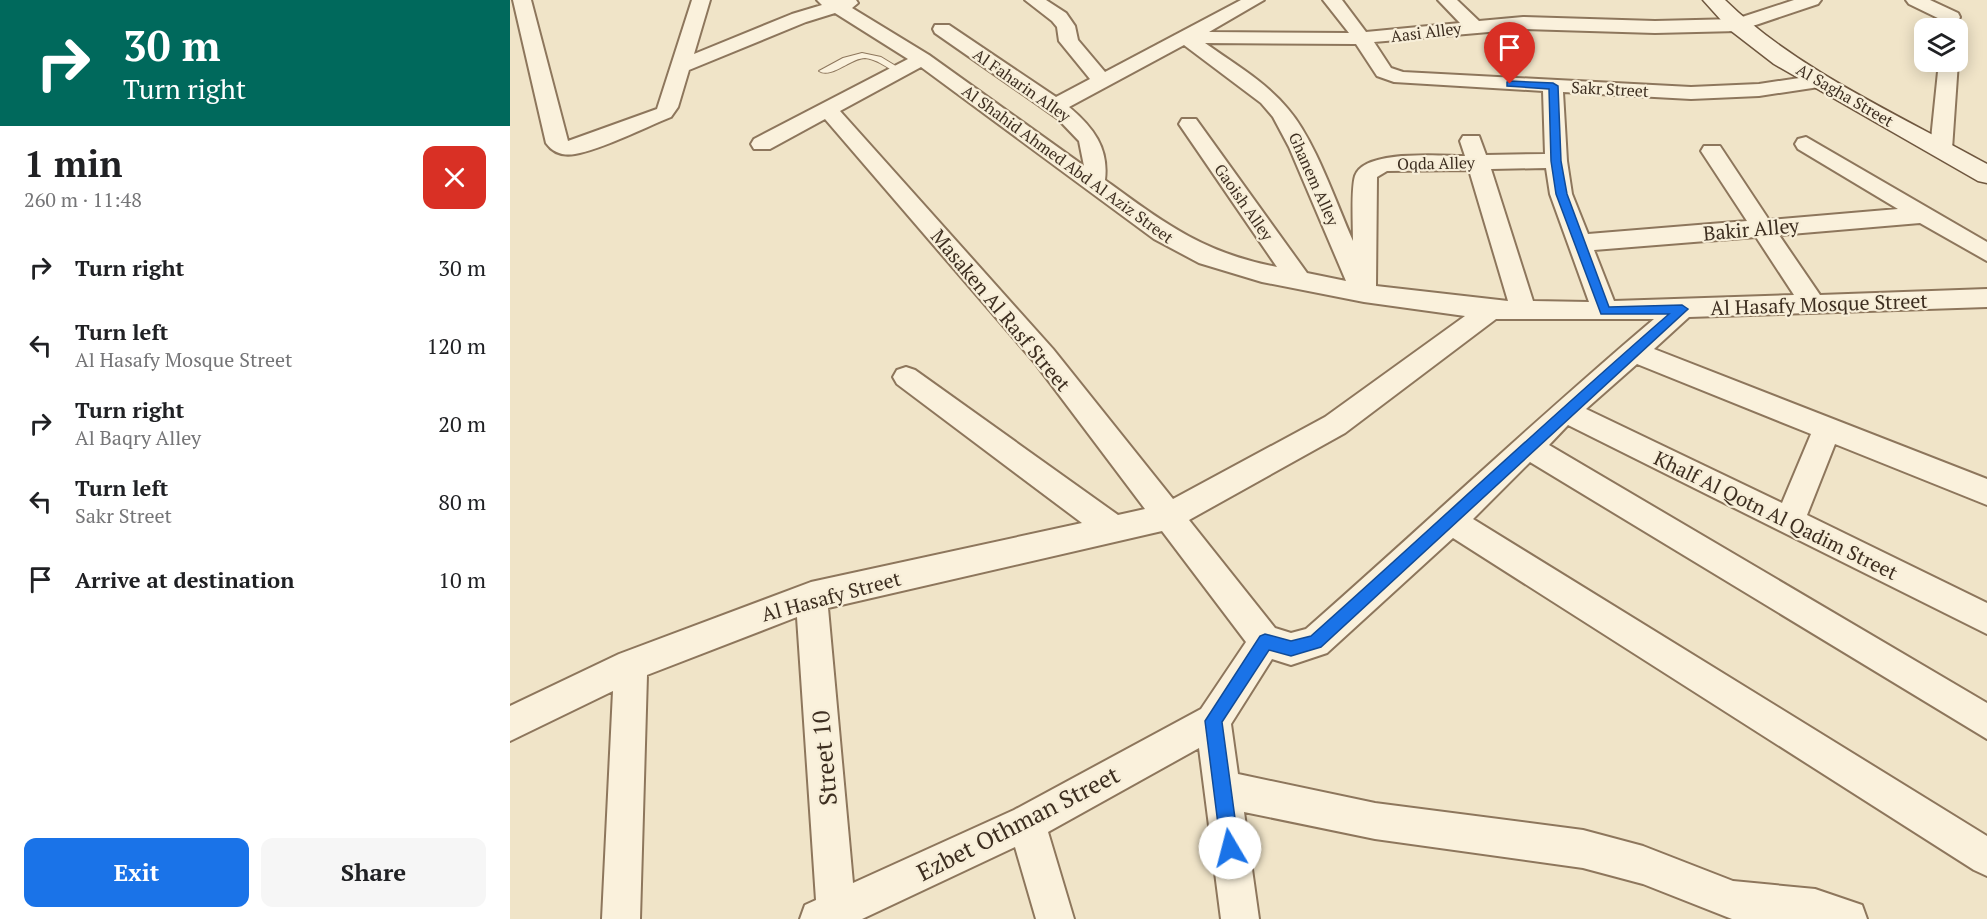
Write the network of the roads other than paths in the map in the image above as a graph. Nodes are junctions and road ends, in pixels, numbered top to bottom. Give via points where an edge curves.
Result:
1 (522, 0) edge
2 (859, 0) edge
3 (1034, 0) edge
4 (1254, 0) edge
5 (1332, 0) edge
6 (1447, 0) edge
7 (1713, 0) edge
8 (1812, 0) edge
9 (1915, 0) edge
10 (700, 1) edge
11 (830, 3) edge
12 (1951, 15) edge
13 (1738, 25) junction
14 (1473, 26) junction
15 (942, 29) dead end
16 (1185, 37) junction
17 (1363, 39) junction
18 (922, 59) junction
19 (680, 67) junction
20 (824, 71) dead end
21 (899, 71) junction
22 (1946, 72) edge
23 (1102, 81) junction
24 (1819, 81) junction
25 (1553, 86) junction
26 (1055, 106) junction
27 (827, 110) junction
28 (1189, 124) dead end
29 (762, 144) dead end
30 (1806, 144) dead end
31 (1941, 149) junction
32 (1712, 151) dead end
33 (1475, 152) junction
34 (1556, 161) junction
35 (1987, 176) edge
36 (1093, 184) junction
37 (1924, 215) junction
38 (1763, 228) junction
39 (1579, 243) junction
40 (1987, 253) edge
41 (1299, 280) junction
42 (1364, 293) junction
43 (1987, 298) edge
44 (1814, 304) junction
45 (1682, 309) junction
46 (1491, 310) junction
47 (1524, 311) junction
48 (1605, 311) junction
49 (1632, 351) junction
50 (906, 377) dead end
51 (1565, 411) junction
52 (1826, 430) junction
53 (1527, 446) junction
54 (1987, 492) edge
55 (1167, 517) junction
56 (1451, 521) junction
57 (1789, 522) junction
58 (1114, 529) junction
59 (811, 597) junction
60 (1987, 619) edge
61 (1265, 641) junction
62 (631, 665) junction
63 (1213, 721) junction
64 (1987, 722) edge
65 (510, 724) edge
66 (1222, 789) junction
67 (1027, 823) junction
68 (1987, 857) edge
69 (831, 916) edge
70 (621, 919) edge
71 (1055, 919) edge
72 (1240, 919) edge
73 (1848, 919) edge

1 - 19 street via 552,127 562,147 590,143 664,113
2 - 11 street
3 - 23 street via 1059,17 1069,40
4 - 16 street
5 - 17 street
6 - 14 street
7 - 13 street, Al Sagha Street
8 - 13 street, Aasi Alley
9 - 12 street
10 - 19 street
11 - 18 street, Al Shahid Ahmed Abd Al Aziz Street
11 - 19 street
13 - 14 street, Aasi Alley via 1655,27 1568,16
13 - 24 street, Al Sagha Street via 1765,48
14 - 17 street, Aasi Alley
15 - 26 street, Al Faharin Alley
16 - 17 street, Aasi Alley
16 - 23 street
16 - 42 street, Ghanem Alley via 1268,99 1281,114 1300,147
17 - 25 street, Sakr Street via 1384,72 1401,78
18 - 21 street
18 - 36 street, Al Shahid Ahmed Abd Al Aziz Street
20 - 21 lane via 871,54
21 - 27 street
22 - 31 street
23 - 26 street
24 - 25 street, Sakr Street via 1726,93
24 - 31 street, Al Sagha Street
25 - 34 street
26 - 36 street, Al Faharin Alley via 1088,137 1095,152
27 - 29 street
27 - 55 street, Masaken Al Rasf Street via 1044,356
28 - 41 street, Gaoish Alley
30 - 37 street
31 - 35 street, Al Sagha Street
32 - 38 street
33 - 34 street, Oqda Alley
33 - 42 street, Oqda Alley via 1386,164 1369,171
33 - 47 street
34 - 39 street via 1561,194
36 - 41 street, Al Shahid Ahmed Abd Al Aziz Street via 1162,233 1207,257
37 - 38 street, Bakir Alley
37 - 40 street
38 - 39 street, Bakir Alley
38 - 44 street
39 - 48 street
41 - 42 street, Al Shahid Ahmed Abd Al Aziz Street
42 - 46 street, Al Hasafy Mosque Street
43 - 44 street, Al Hasafy Mosque Street
44 - 45 street, Al Hasafy Mosque Street
45 - 48 street, Al Hasafy Mosque Street
45 - 49 street
46 - 47 street, Al Hasafy Mosque Street
46 - 55 street, Al Hasafy Street via 1335,425
47 - 48 street, Al Hasafy Mosque Street
49 - 51 street
49 - 52 street
50 - 58 street
51 - 53 street
51 - 57 street, Khalf Al Qotn Al Qadim Street
52 - 54 street
52 - 57 street
53 - 56 street
53 - 64 street
55 - 58 street, Al Hasafy Street
55 - 61 street, Masaken Al Rasf Street
56 - 61 street via 1316,642 1291,649
56 - 68 street
57 - 60 street, Khalf Al Qotn Al Qadim Street
58 - 59 street, Al Hasafy Street
59 - 62 street, Al Hasafy Street
59 - 69 street, Street 10
61 - 63 street
62 - 65 street, Al Hasafy Street
62 - 70 street
63 - 66 street
63 - 67 street, Ezbet Othman Street
66 - 72 street
66 - 73 street via 1375,821 1583,849 1643,865 1733,900 1815,908
67 - 69 street, Ezbet Othman Street
67 - 71 street

